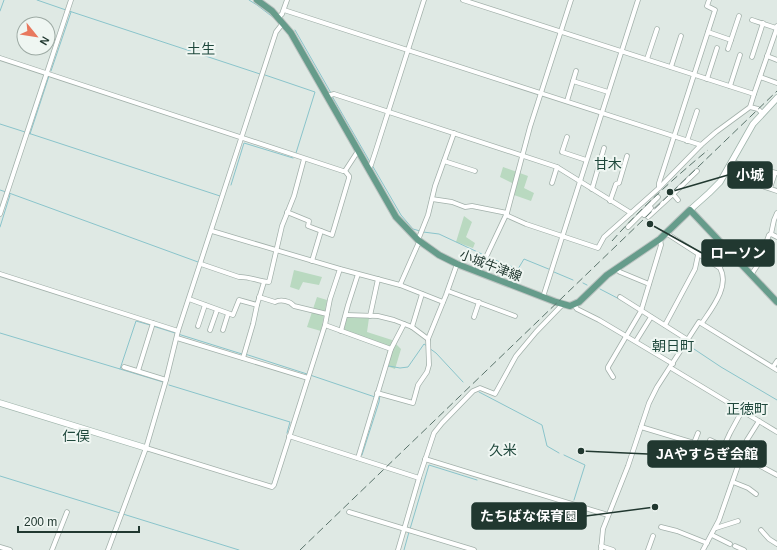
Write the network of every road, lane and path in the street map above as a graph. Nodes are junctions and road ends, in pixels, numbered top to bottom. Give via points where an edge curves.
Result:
1 (71, 0) edge
2 (257, 0) edge
3 (287, 0) edge
4 (424, 0) edge
5 (463, 0) edge
6 (571, 0) edge
7 (638, 0) edge
8 (709, 0) edge
9 (284, 10) junction
10 (739, 16) dead end
11 (281, 20) junction
12 (752, 20) dead end
13 (763, 24) junction
14 (777, 27) edge
15 (657, 29) dead end
16 (561, 32) junction
17 (708, 32) junction
18 (681, 36) dead end
19 (731, 40) junction
20 (717, 48) dead end
21 (728, 49) dead end
22 (408, 50) junction
23 (621, 51) junction
24 (740, 55) dead end
25 (767, 56) junction
26 (752, 57) dead end
27 (0, 58) edge
28 (647, 59) junction
29 (777, 60) edge
30 (671, 67) junction
31 (576, 71) dead end
32 (46, 73) junction
33 (694, 74) junction
34 (760, 77) junction
35 (707, 78) junction
36 (573, 81) junction
37 (777, 83) edge
38 (730, 86) junction
39 (608, 92) junction
40 (541, 93) junction
41 (754, 94) junction
42 (330, 95) junction
43 (777, 98) edge
44 (567, 101) junction
45 (750, 107) junction
46 (697, 111) dead end
47 (388, 112) junction
48 (762, 113) junction
49 (600, 114) junction
50 (454, 133) junction
51 (567, 137) dead end
52 (674, 137) junction
53 (242, 138) junction
54 (687, 141) junction
55 (701, 146) junction
56 (604, 148) dead end
57 (358, 151) junction
58 (522, 155) junction
59 (627, 156) dead end
60 (304, 159) junction
61 (586, 160) junction
62 (444, 161) junction
63 (731, 162) junction
64 (370, 165) junction
65 (557, 167) junction
66 (345, 171) junction
67 (475, 171) dead end
68 (697, 171) dead end
69 (776, 173) edge
70 (580, 180) junction
71 (552, 182) dead end
72 (759, 185) dead end
73 (659, 188) junction
74 (770, 188) junction
75 (592, 189) junction
76 (777, 191) edge
77 (0, 194) edge
78 (673, 194) junction
79 (6, 196) junction
80 (658, 198) dead end
81 (432, 199) junction
82 (678, 200) dead end
83 (610, 201) junction
84 (690, 210) junction
85 (287, 212) junction
86 (631, 213) junction
87 (777, 213) edge
88 (0, 214) edge
89 (506, 214) junction
90 (645, 215) junction
91 (628, 227) dead end
92 (212, 231) junction
93 (321, 231) junction
94 (666, 234) junction
95 (771, 234) junction
96 (562, 236) junction
97 (777, 237) edge
98 (660, 239) junction
99 (418, 241) junction
100 (276, 250) junction
101 (732, 254) junction
102 (698, 255) junction
103 (312, 261) junction
104 (201, 264) junction
105 (457, 264) junction
106 (719, 267) junction
107 (340, 269) junction
108 (616, 269) junction
109 (479, 272) junction
110 (0, 274) edge
111 (358, 274) junction
112 (751, 275) junction
113 (378, 279) junction
114 (264, 282) junction
115 (650, 284) junction
116 (400, 285) junction
117 (448, 291) junction
118 (422, 294) junction
119 (259, 297) junction
120 (543, 297) junction
121 (620, 297) dead end
122 (189, 299) junction
123 (443, 302) junction
124 (479, 302) junction
125 (777, 302) edge
126 (563, 304) junction
127 (205, 305) junction
128 (257, 305) junction
129 (574, 305) junction
130 (217, 310) junction
131 (641, 312) junction
132 (228, 314) junction
133 (327, 314) junction
134 (346, 315) junction
135 (370, 316) junction
136 (515, 316) dead end
137 (474, 317) dead end
138 (651, 317) junction
139 (404, 324) junction
140 (702, 324) junction
141 (152, 325) junction
142 (325, 325) junction
143 (198, 326) dead end
144 (665, 326) junction
145 (412, 327) junction
146 (210, 330) dead end
147 (223, 330) dead end
148 (178, 331) junction
149 (341, 331) junction
150 (627, 336) junction
151 (177, 338) junction
152 (688, 340) junction
153 (428, 342) junction
154 (636, 342) junction
155 (391, 349) junction
156 (243, 358) junction
157 (777, 361) edge
158 (672, 366) junction
159 (124, 367) dead end
160 (775, 368) edge
161 (138, 371) junction
162 (612, 377) dead end
163 (308, 378) junction
164 (166, 380) junction
165 (379, 394) junction
166 (0, 403) edge
167 (742, 411) junction
168 (759, 420) junction
169 (641, 428) junction
170 (777, 432) edge
171 (698, 433) dead end
172 (290, 436) junction
173 (710, 440) dead end
174 (724, 446) junction
175 (146, 448) junction
176 (742, 455) junction
177 (358, 458) junction
178 (425, 459) junction
179 (777, 474) edge
180 (419, 478) junction
181 (733, 482) junction
182 (756, 494) dead end
183 (67, 512) dead end
184 (349, 512) dead end
185 (608, 515) junction
186 (738, 522) dead end
187 (661, 527) dead end
188 (716, 528) junction
189 (404, 529) junction
190 (761, 530) dead end
191 (712, 535) junction
192 (653, 536) dead end
193 (707, 544) junction
194 (730, 544) dead end
195 (777, 544) edge
196 (735, 546) dead end
197 (0, 547) edge
198 (601, 548) edge
199 (10, 550) edge
200 (52, 550) edge
201 (108, 550) edge
202 (398, 550) edge
203 (474, 550) edge
204 (613, 550) edge
205 (648, 550) edge
206 (703, 550) edge
207 (744, 550) edge

1 - 32 street
2 - 11 main road, 小城牛津線
3 - 9 street
4 - 22 street
5 - 16 street
6 - 16 street
7 - 23 street
8 - 17 street via 707,6 716,10
9 - 11 street
9 - 22 street
10 - 19 street
11 - 42 main road, 小城牛津線
11 - 53 street
12 - 13 street
13 - 14 street
13 - 26 street
14 - 25 street
15 - 28 street
16 - 23 street
16 - 40 street
17 - 19 street
17 - 33 street
18 - 30 street
19 - 21 street
20 - 35 street
22 - 40 street
22 - 47 street
23 - 28 street
23 - 39 street
24 - 38 street
25 - 29 street
25 - 34 street
27 - 32 street
28 - 30 street
30 - 33 street
31 - 36 street
32 - 53 street
32 - 79 street
33 - 35 street
33 - 52 street
34 - 37 street
34 - 41 street
35 - 38 street
36 - 39 street
36 - 44 street
38 - 41 street
39 - 49 street
40 - 44 street
40 - 58 street
41 - 45 street
42 - 47 street
42 - 57 main road, 小城牛津線
43 - 48 street
44 - 49 street
45 - 48 street
45 - 55 street
46 - 54 street
47 - 50 street
47 - 64 street
48 - 63 street via 744,137
49 - 52 street
49 - 61 street
50 - 58 street
50 - 62 street
51 - 61 street via 562,152
52 - 54 street
52 - 73 street
53 - 60 street
53 - 92 street
54 - 55 street
55 - 73 street
56 - 75 street
57 - 64 main road, 小城牛津線
57 - 66 street
58 - 65 street
58 - 89 street
59 - 83 street via 619,183 616,184
60 - 66 street
60 - 85 street
61 - 70 street
62 - 67 street
62 - 81 street
63 - 69 street
63 - 84 street via 714,188
64 - 99 main road, 小城牛津線 via 396,217
65 - 70 street
65 - 71 street
66 - 93 street via 349,178 332,235
68 - 78 street
69 - 74 street
70 - 75 street
70 - 96 street
72 - 74 street
73 - 86 street
74 - 76 street
75 - 83 street
77 - 79 street
78 - 82 street
78 - 90 street via 658,209
79 - 88 street
80 - 90 street
81 - 89 street
81 - 99 street
83 - 86 street
84 - 94 main road
84 - 101 main road
85 - 93 street via 309,221 308,226
85 - 100 street
86 - 96 street via 604,237 598,248
87 - 95 street
89 - 96 street
89 - 109 street
90 - 91 street
92 - 100 street
92 - 104 street
93 - 103 street
94 - 98 main road
94 - 102 street
95 - 97 street
95 - 112 street
96 - 120 street
98 - 108 main road
98 - 115 street via 661,245
99 - 105 main road, 小城牛津線
99 - 116 street
100 - 103 street
100 - 114 street via 269,282
101 - 106 street
101 - 112 main road
102 - 106 street
102 - 144 street via 695,269
103 - 107 street
104 - 114 street via 239,277
104 - 122 street
105 - 109 main road, 小城牛津線
105 - 117 street
106 - 140 street via 723,274 723,284 718,298
107 - 111 street
107 - 133 street
108 - 115 street
108 - 129 main road
109 - 120 main road, 小城牛津線
110 - 141 street
111 - 113 street
111 - 134 street
112 - 125 main road
113 - 116 street
113 - 135 street
114 - 119 street
115 - 131 street
116 - 118 street
117 - 123 street
117 - 124 street
118 - 123 street
118 - 145 street
119 - 128 street
119 - 133 street
120 - 126 main road, 小城牛津線
121 - 131 street
122 - 127 street
122 - 148 street
123 - 153 street
124 - 136 street
124 - 137 street
126 - 129 main road, 小城牛津線
126 - 178 street via 516,356 495,394 480,388 473,391 442,423 434,433
127 - 130 street
127 - 143 street
128 - 132 street via 239,300 233,316
128 - 156 street
129 - 150 street
130 - 132 street
130 - 146 street
131 - 138 street
131 - 150 street
132 - 147 street
133 - 142 street
134 - 135 street
134 - 149 street
135 - 139 street
138 - 144 street
138 - 154 street
139 - 145 street
139 - 155 street
140 - 152 street via 699,322
140 - 160 street
141 - 148 street
141 - 161 street
142 - 149 street
142 - 163 street
144 - 152 street
145 - 153 street
148 - 151 street
149 - 155 street
150 - 154 street
150 - 162 street via 608,367
151 - 156 street
151 - 164 street
152 - 158 street
153 - 165 street via 429,365 418,385 413,403
154 - 158 street
155 - 165 street
156 - 163 street
157 - 160 street
158 - 167 street
158 - 169 street via 649,403
159 - 161 street
161 - 164 street
163 - 172 street
164 - 175 street
165 - 177 street
166 - 175 street
167 - 168 street
167 - 174 street
168 - 170 street
168 - 176 street via 747,440
169 - 171 street via 694,443
169 - 185 street
172 - 175 street via 272,487
172 - 177 street
173 - 174 street
174 - 176 street
175 - 201 street
176 - 179 street
176 - 181 street
177 - 180 street
178 - 180 street
178 - 185 street
180 - 189 street
181 - 182 street
181 - 188 street
183 - 200 street
184 - 189 street
185 - 198 street
186 - 188 street
187 - 193 street
188 - 191 street
189 - 202 street
189 - 203 street
190 - 195 street
191 - 193 street
191 - 194 street
192 - 205 street
193 - 206 street
196 - 207 street
197 - 199 street
198 - 204 street

